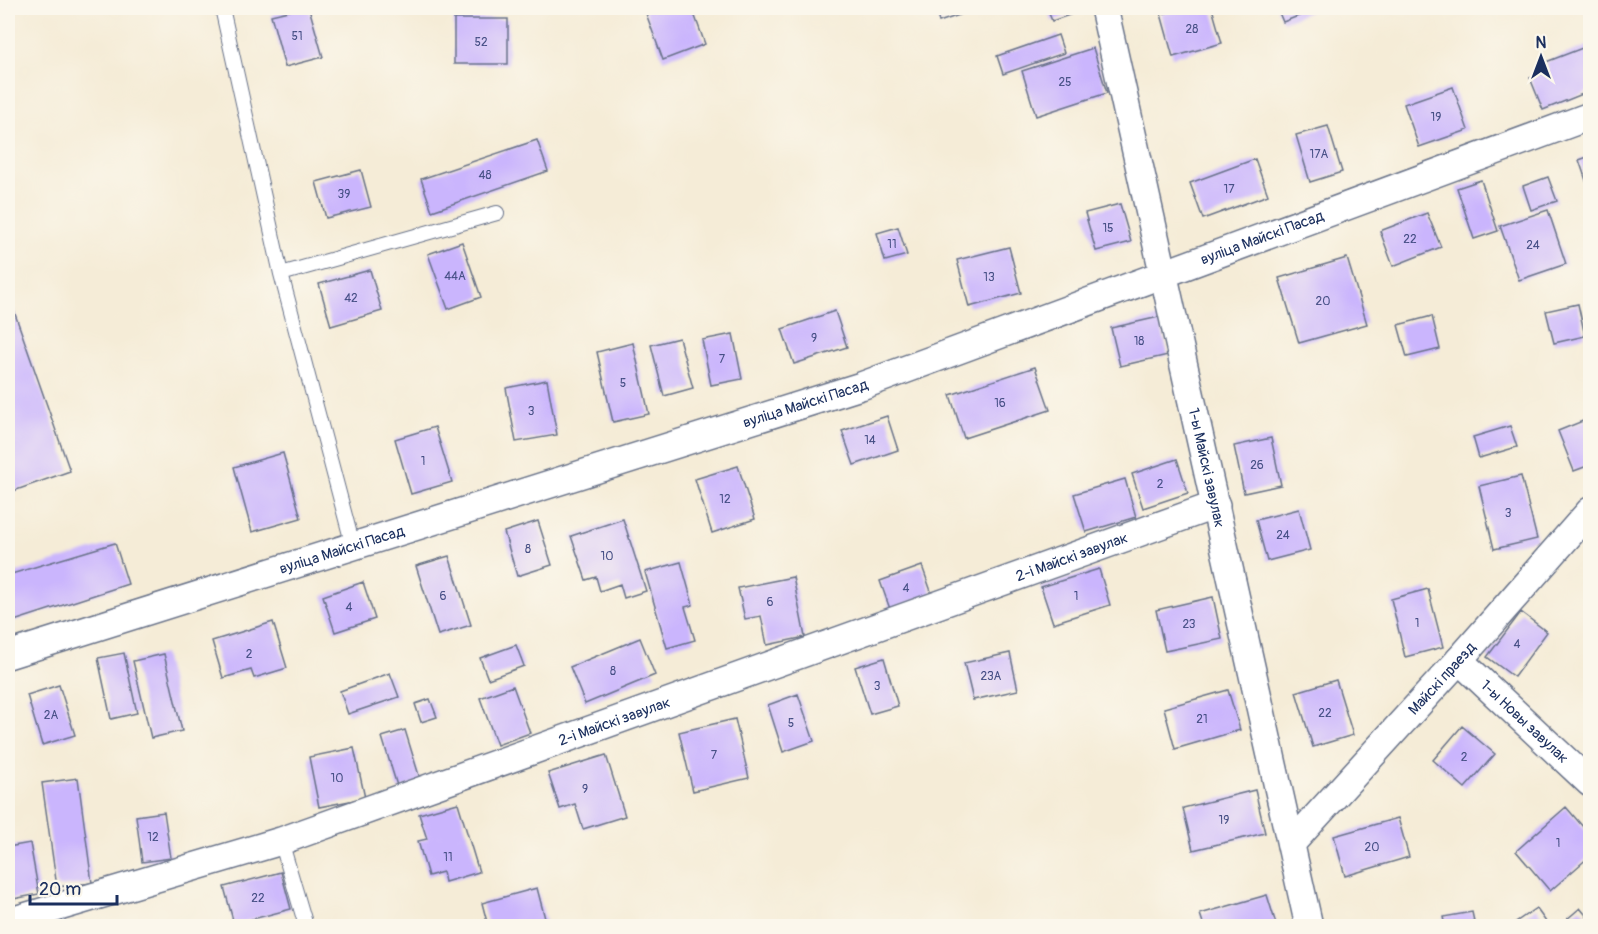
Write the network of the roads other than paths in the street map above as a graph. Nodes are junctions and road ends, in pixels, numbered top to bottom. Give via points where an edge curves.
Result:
1 (222, 8) edge
2 (1104, 8) edge
3 (1590, 116) edge
4 (497, 213) dead end
5 (281, 274) junction
6 (1165, 275) junction
7 (1216, 505) junction
8 (1590, 511) edge
9 (353, 546) junction
10 (8, 655) edge
11 (1459, 660) junction
12 (1590, 783) edge
13 (281, 841) junction
14 (1291, 844) junction
15 (8, 922) edge
16 (306, 927) edge
17 (1309, 927) edge

1 - 5 lane
2 - 6 street, 1-ы Майскі завулак
3 - 6 street, вуліца Майскі Пасад
4 - 5 lane
5 - 9 lane
6 - 7 street, 1-ы Майскі завулак
6 - 9 street, вуліца Майскі Пасад via 861,386
7 - 13 street, 2-і Майскі завулак
7 - 14 street, 1-ы Майскі завулак
8 - 11 street, Майскі праезд
9 - 10 street, вуліца Майскі Пасад
11 - 12 street, 1-ы Новы завулак
11 - 14 street, Майскі праезд
13 - 15 street, 2-і Майскі завулак
13 - 16 lane
14 - 17 street, 1-ы Майскі завулак

